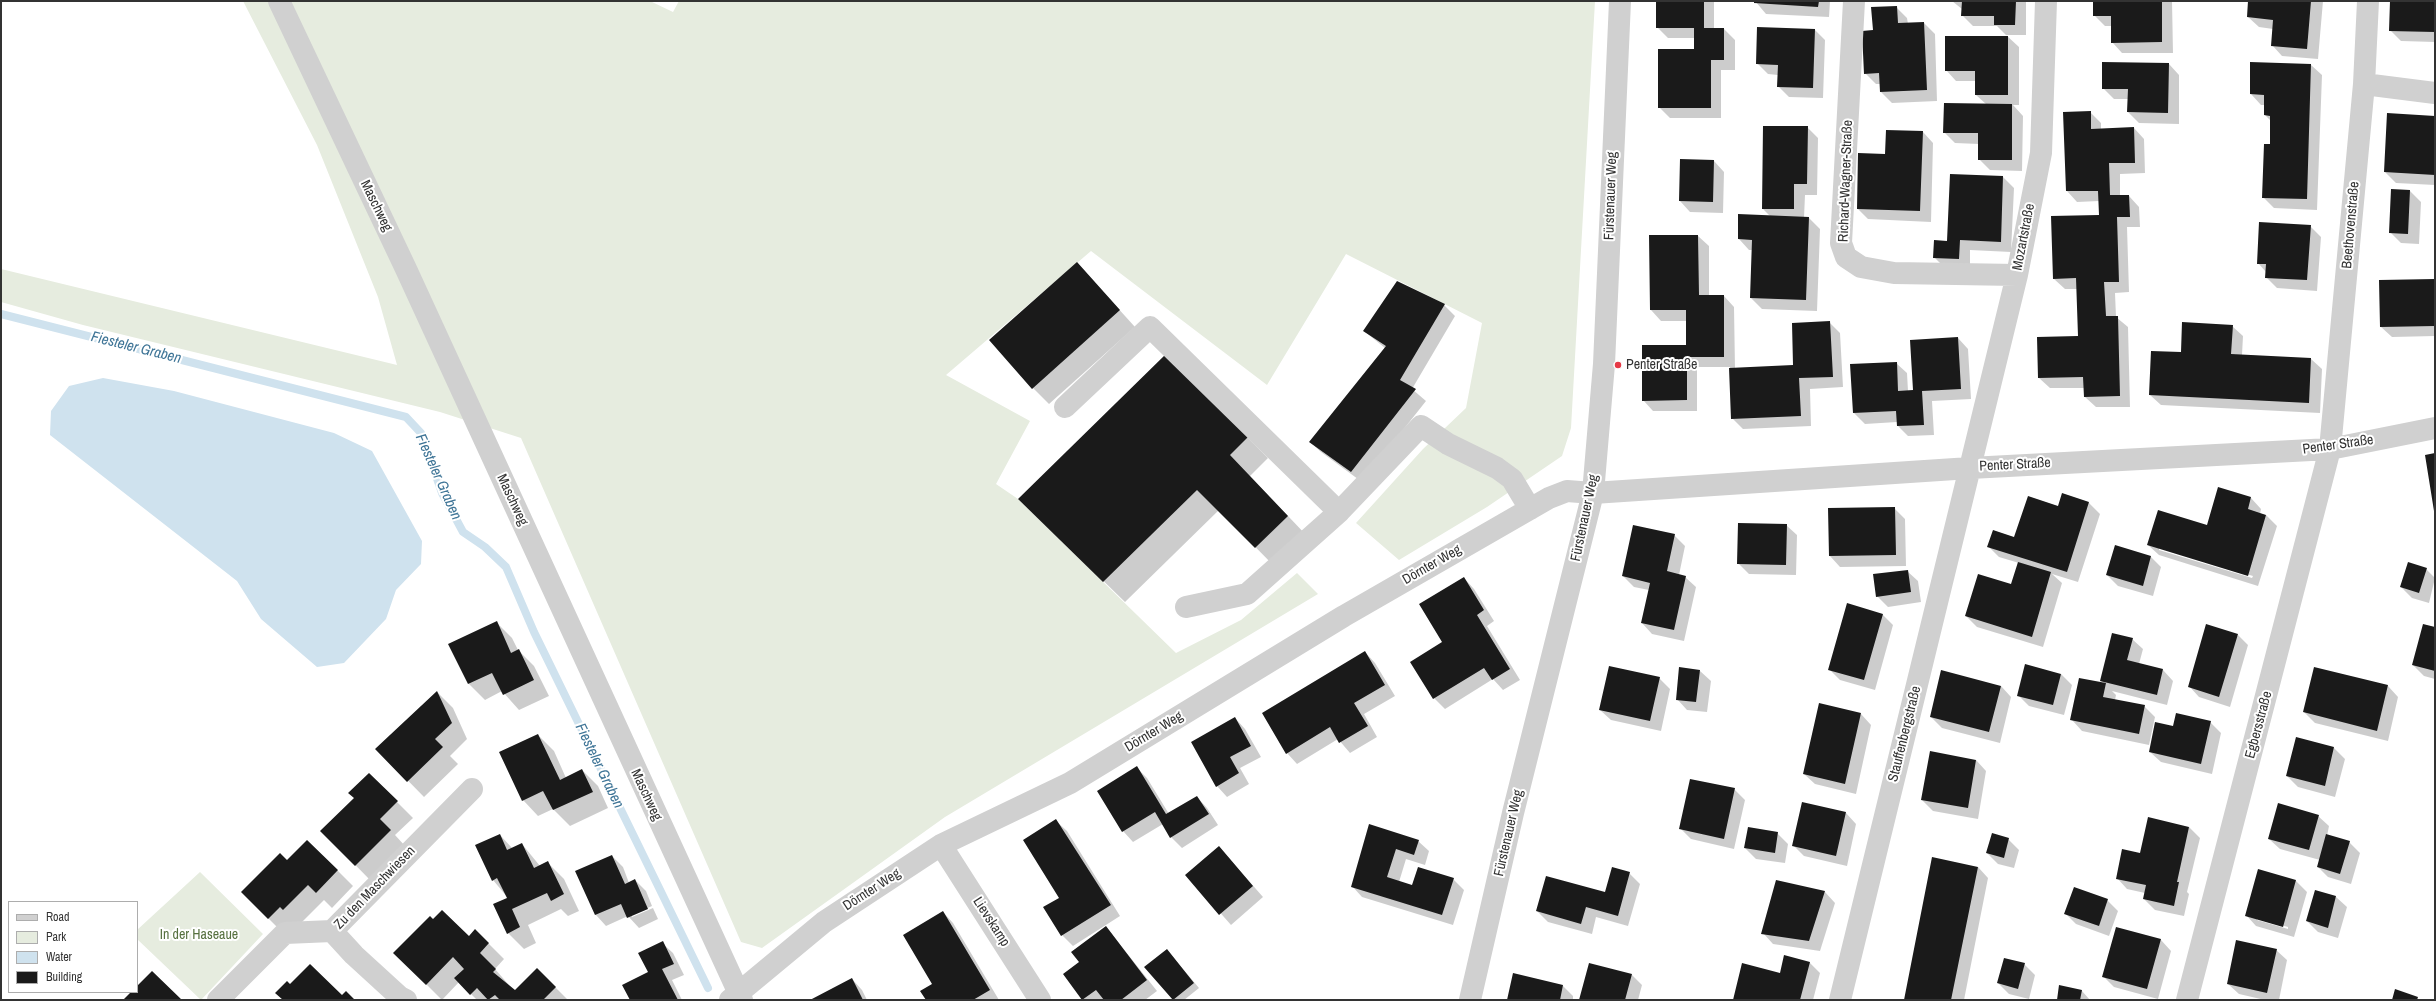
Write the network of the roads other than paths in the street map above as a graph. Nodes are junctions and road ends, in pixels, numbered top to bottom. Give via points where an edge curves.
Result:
1 (279, 1) edge
2 (1620, 1) edge
3 (1854, 1) edge
4 (2046, 1) edge
5 (2368, 1) edge
6 (2364, 84) junction
7 (2435, 93) edge
8 (2017, 275) junction
9 (1064, 407) dead end
10 (2435, 428) edge
11 (2330, 449) junction
12 (1970, 468) junction
13 (1593, 492) junction
14 (1530, 509) junction
15 (1339, 512) junction
16 (1186, 607) dead end
17 (472, 789) dead end
18 (941, 845) junction
19 (332, 931) junction
20 (736, 998) edge
21 (218, 1000) edge
22 (406, 1000) edge
23 (1040, 1000) edge
24 (1470, 1000) edge
25 (1840, 1000) edge
26 (2187, 1000) edge

1 - 20 street, Maschweg via 406,269
2 - 13 street, Fürstenauer Weg via 1604,364
3 - 8 street, Richard-Wagner-Straße via 1841,243 1846,257 1861,267 1894,273
4 - 8 street, Mozartstraße via 2041,153
5 - 6 street, Beethovenstraße
6 - 7 street
6 - 11 street, Beethovenstraße
8 - 12 street, Mozartstraße
9 - 15 street via 1150,327
10 - 11 street, Penter Straße
11 - 12 street, Penter Straße
11 - 26 street, Egbersstraße
12 - 13 street, Penter Straße
12 - 25 street, Stauffenbergstraße
13 - 14 street, Dörnter Weg via 1567,491
13 - 24 street, Fürstenauer Weg
14 - 15 street via 1512,479 1497,468 1448,444 1420,426
14 - 18 street, Dörnter Weg via 1344,616 1070,783
15 - 16 street via 1247,594
17 - 19 street, Zu den Maschwiesen
18 - 20 street, Dörnter Weg via 824,922
18 - 23 street, Lievskamp
19 - 21 street via 285,934
19 - 22 street, Zu den Maschwiesen via 360,961 400,998

